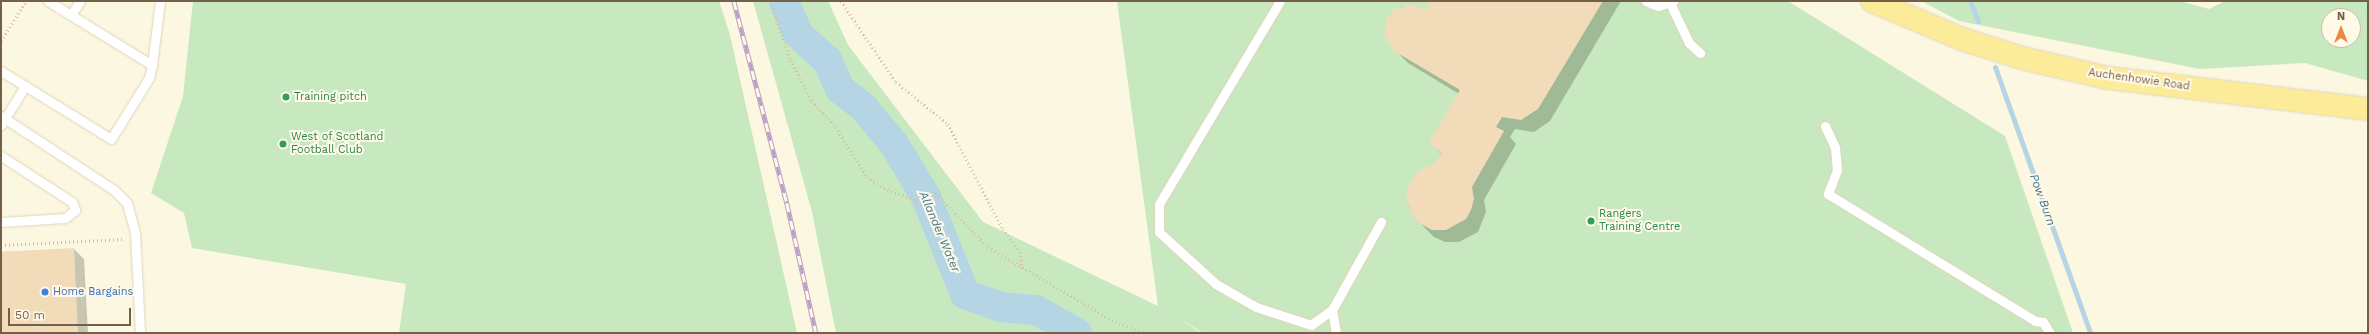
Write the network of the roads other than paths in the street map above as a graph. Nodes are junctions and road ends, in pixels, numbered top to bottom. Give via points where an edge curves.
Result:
1 (48, 1) edge
2 (80, 1) edge
3 (160, 1) edge
4 (1280, 1) edge
5 (1646, 1) edge
6 (1872, 1) edge
7 (1671, 2) edge
8 (71, 15) junction
9 (1700, 53) dead end
10 (152, 65) junction
11 (1, 71) edge
12 (25, 86) junction
13 (2368, 109) edge
14 (2, 120) edge
15 (1825, 126) dead end
16 (1, 156) edge
17 (1, 222) edge
18 (1381, 222) dead end
19 (1332, 310) junction
20 (140, 333) edge
21 (1336, 333) edge
22 (2050, 333) edge

1 - 8 lane
2 - 8 lane
3 - 10 lane
4 - 19 lane via 1159,204 1159,232 1216,284 1256,307 1311,325
5 - 7 lane via 1658,6
6 - 13 main road, Auchenhowie Road via 1962,39 2022,58 2108,78
7 - 9 lane via 1689,43
8 - 10 lane
10 - 12 lane via 150,78 111,139
11 - 12 lane
12 - 14 lane
14 - 20 lane via 114,190 127,203 133,217 136,239
15 - 22 lane via 1835,147 1837,170 1828,194 2035,321 2043,322
16 - 17 lane via 72,202 75,210 65,218
18 - 19 lane
19 - 21 lane

